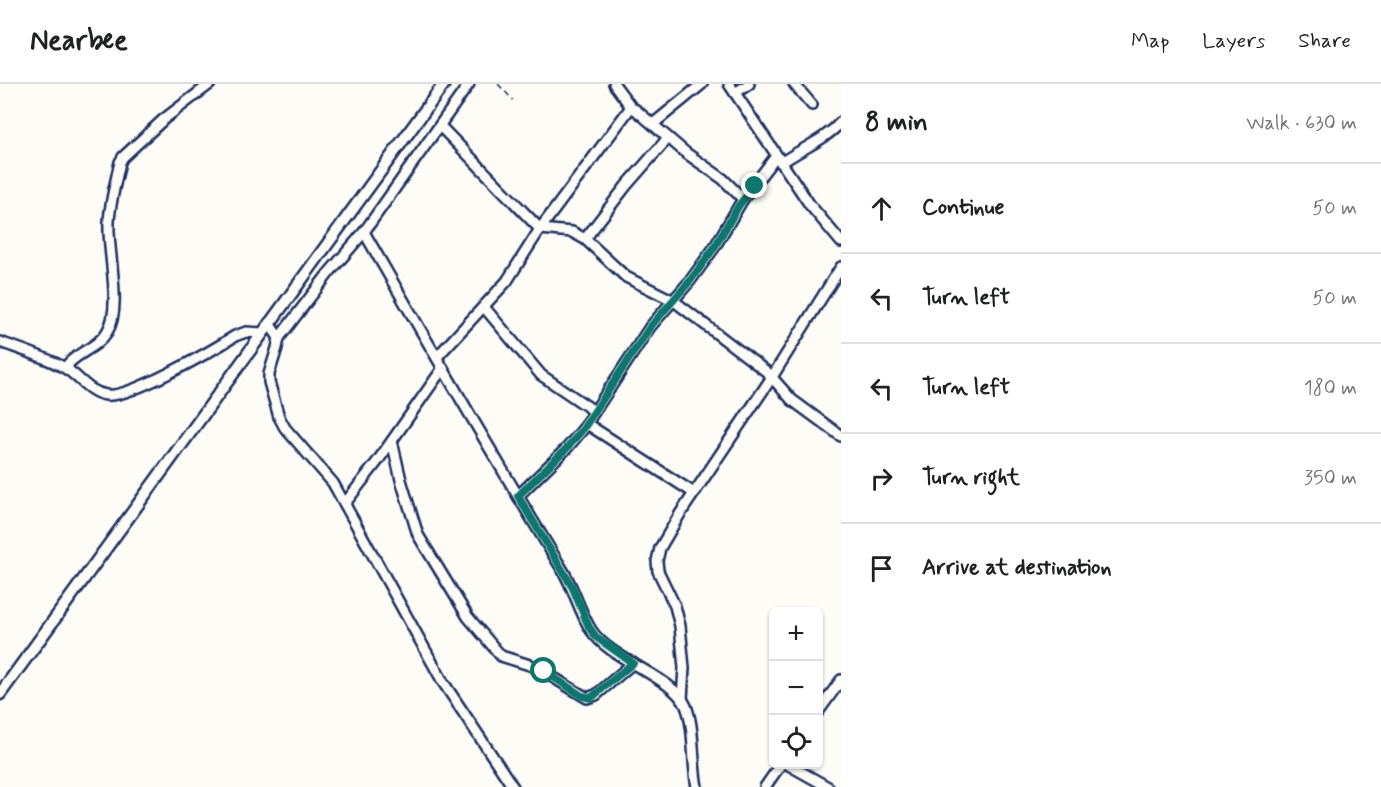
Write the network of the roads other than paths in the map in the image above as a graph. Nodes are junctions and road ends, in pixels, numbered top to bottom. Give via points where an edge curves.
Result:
1 (210, 84) edge
2 (444, 84) edge
3 (469, 84) edge
4 (614, 84) edge
5 (702, 84) edge
6 (749, 84) edge
7 (794, 84) edge
8 (732, 88) edge
9 (812, 105) dead end
10 (631, 108) junction
11 (841, 122) edge
12 (653, 124) junction
13 (440, 126) junction
14 (668, 138) junction
15 (779, 159) junction
16 (743, 199) junction
17 (540, 230) junction
18 (364, 232) junction
19 (585, 239) junction
20 (841, 242) edge
21 (841, 267) edge
22 (675, 300) junction
23 (484, 307) junction
24 (269, 323) junction
25 (262, 333) junction
26 (279, 338) junction
27 (0, 342) edge
28 (437, 357) junction
29 (443, 368) junction
30 (68, 370) junction
31 (772, 377) junction
32 (594, 411) junction
33 (586, 424) junction
34 (841, 436) edge
35 (392, 441) junction
36 (694, 493) junction
37 (518, 496) junction
38 (346, 502) junction
39 (633, 663) junction
40 (841, 680) edge
41 (0, 694) edge
42 (682, 699) junction
43 (823, 706) edge
44 (778, 769) edge
45 (794, 769) edge
46 (513, 787) edge
47 (697, 787) edge
48 (765, 787) edge
49 (828, 787) edge

1 - 30 street via 164,119 120,162 109,219 113,318 104,338 73,359
2 - 24 street
3 - 13 street
4 - 10 street
5 - 12 street
6 - 8 street
7 - 9 street
8 - 15 street
10 - 12 street
10 - 17 street
11 - 15 street via 824,137
12 - 14 street
13 - 17 street
13 - 18 street
14 - 16 street
14 - 19 street
15 - 16 street
15 - 20 street via 810,206
16 - 22 street via 714,248
17 - 19 street via 572,232
17 - 23 street via 516,269
18 - 26 street
18 - 28 street
19 - 22 street via 626,277
21 - 31 street
22 - 31 street
22 - 32 street via 650,327
23 - 28 street
23 - 32 street via 541,375
24 - 25 street
24 - 26 street
25 - 30 street via 235,336 154,380 119,394 104,395 89,388
25 - 41 street
26 - 38 street via 268,374 279,417
27 - 30 street
28 - 29 street
29 - 35 street
29 - 37 street
31 - 34 street via 792,400
31 - 36 street
32 - 33 street
33 - 36 street
33 - 37 street
35 - 38 street
35 - 39 street via 418,535 468,618 497,654 536,667 587,698 596,695
36 - 42 street via 664,540 657,561 680,626
37 - 39 street via 573,588 589,627 596,637
38 - 46 street via 443,682
39 - 42 street
40 - 43 street
42 - 47 street via 690,719
44 - 48 street
45 - 49 street

